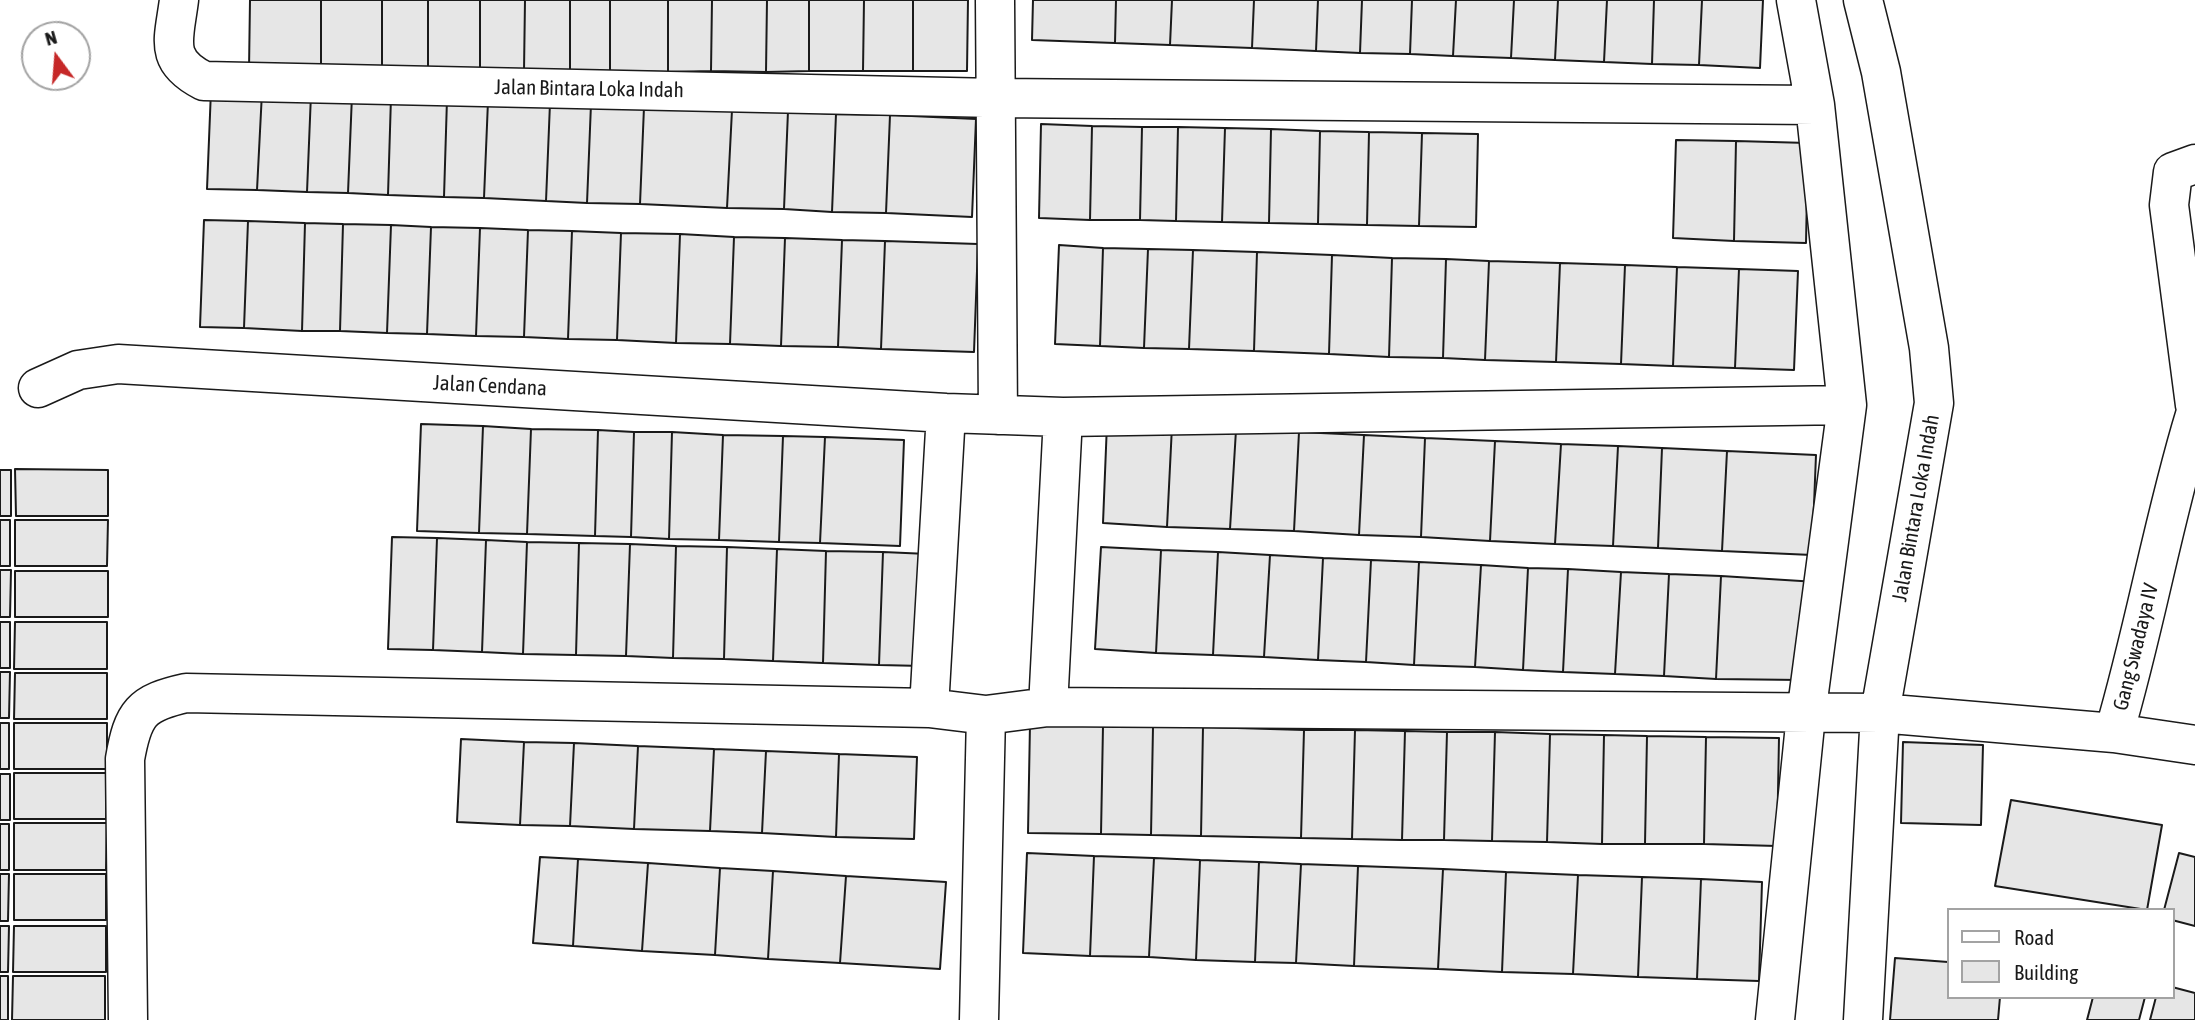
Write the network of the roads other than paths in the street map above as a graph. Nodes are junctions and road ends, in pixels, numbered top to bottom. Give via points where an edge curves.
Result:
1 (179, 0) edge
2 (995, 0) edge
3 (1796, 0) edge
4 (1863, 0) edge
5 (996, 98) junction
6 (1815, 105) junction
7 (2195, 164) edge
8 (38, 388) dead end
9 (1847, 405) junction
10 (2195, 405) edge
11 (946, 413) junction
12 (998, 415) junction
13 (2195, 415) edge
14 (1063, 417) junction
15 (1048, 707) junction
16 (929, 708) junction
17 (1880, 713) junction
18 (986, 715) junction
19 (1806, 715) junction
20 (2114, 733) junction
21 (2195, 745) edge
22 (128, 1020) edge
23 (979, 1020) edge
24 (1775, 1020) edge
25 (1863, 1020) edge

1 - 5 street, Jalan Bintara Loka Indah via 173,49 177,63 204,81
2 - 5 street
3 - 6 street
4 - 17 street, Jalan Bintara Loka Indah via 1881,72 1933,390 1929,438
5 - 6 street, Jalan Bintara Loka Indah
5 - 12 street
6 - 9 street
7 - 10 street via 2173,172 2169,205
8 - 11 street, Jalan Cendana via 78,370 118,364
9 - 14 street, Jalan Cendana
9 - 19 street
11 - 12 street, Jalan Cendana
11 - 16 street
12 - 14 street, Jalan Cendana
13 - 20 street, Gang Swadaya IV via 2170,498 2139,648
14 - 15 street
15 - 18 street, Gang Swadaya IV
15 - 19 street, Gang Swadaya IV
16 - 18 street, Gang Swadaya IV
16 - 22 street, Gang Swadaya IV via 186,693 154,700 130,726 125,758
17 - 19 street, Gang Swadaya IV
17 - 20 street, Gang Swadaya IV
17 - 25 street, Jalan Bintara Loka Indah
18 - 23 street
19 - 24 street
20 - 21 street

